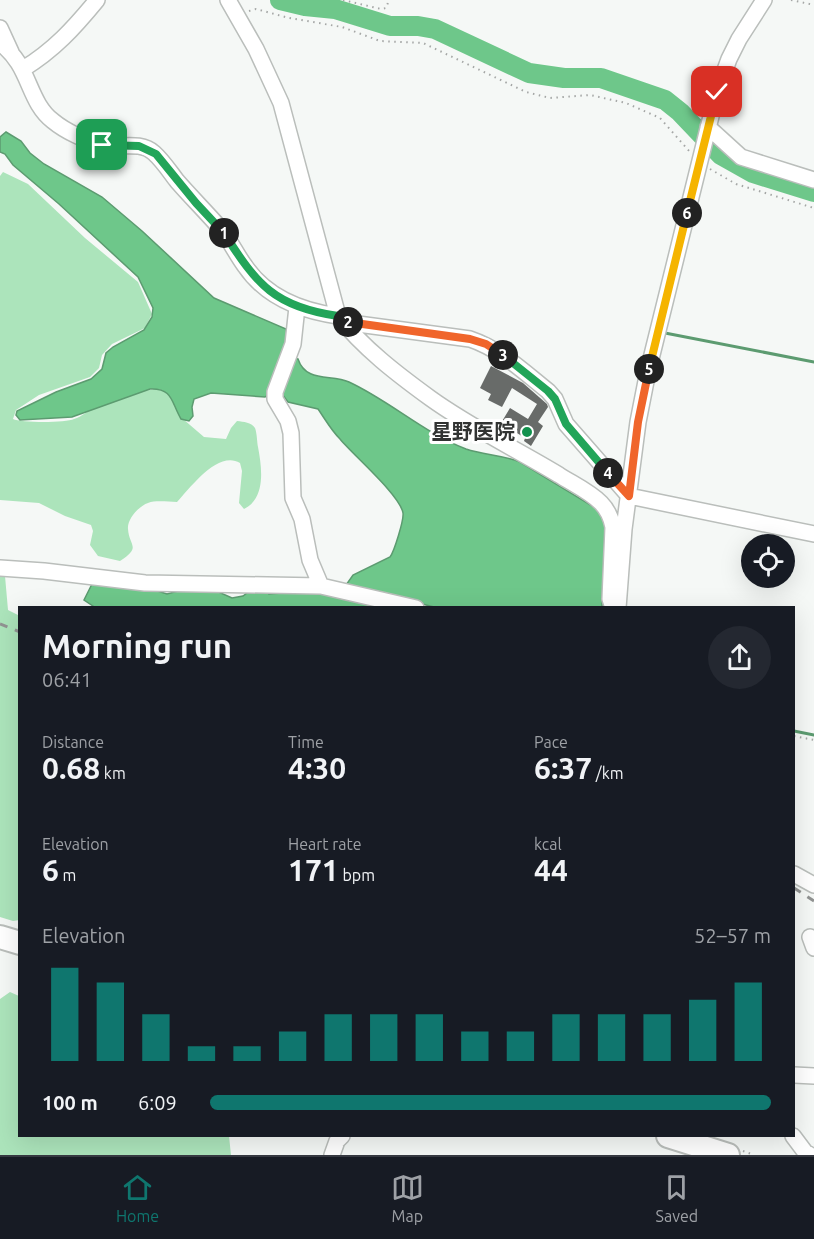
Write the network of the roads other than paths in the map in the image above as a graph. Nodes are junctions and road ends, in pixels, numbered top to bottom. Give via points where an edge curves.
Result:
1 (97, 0) edge
2 (228, 0) edge
3 (764, 0) edge
4 (0, 28) edge
5 (6, 47) edge
6 (23, 69) junction
7 (707, 130) junction
8 (814, 180) edge
9 (297, 306) junction
10 (340, 319) junction
11 (629, 496) junction
12 (814, 534) edge
13 (0, 568) edge
14 (321, 586) junction
15 (407, 606) edge
16 (612, 606) edge
17 (618, 606) edge
18 (795, 875) edge
19 (814, 885) edge
20 (0, 937) edge
21 (18, 942) edge
22 (795, 1076) edge
23 (814, 1076) edge
24 (341, 1137) edge
25 (671, 1137) edge
26 (794, 1137) edge
27 (332, 1155) edge
28 (728, 1155) edge
29 (810, 1155) edge

1 - 6 street via 47,54
2 - 10 street via 281,103
3 - 7 street via 729,59
4 - 5 street
5 - 6 street
6 - 9 street via 35,97 53,122 89,141 139,146 156,154 221,229 259,283
7 - 8 street via 741,157
7 - 11 street via 648,371
9 - 10 street
9 - 14 street via 293,344 274,392 291,433 293,498
10 - 11 street via 470,339 498,351 548,391 566,424
10 - 16 street via 430,398 601,503 613,527
11 - 12 street
11 - 17 street
13 - 14 street via 145,583
14 - 15 street
18 - 19 street
20 - 21 highway
22 - 23 street
24 - 27 street
25 - 28 highway
26 - 29 street

